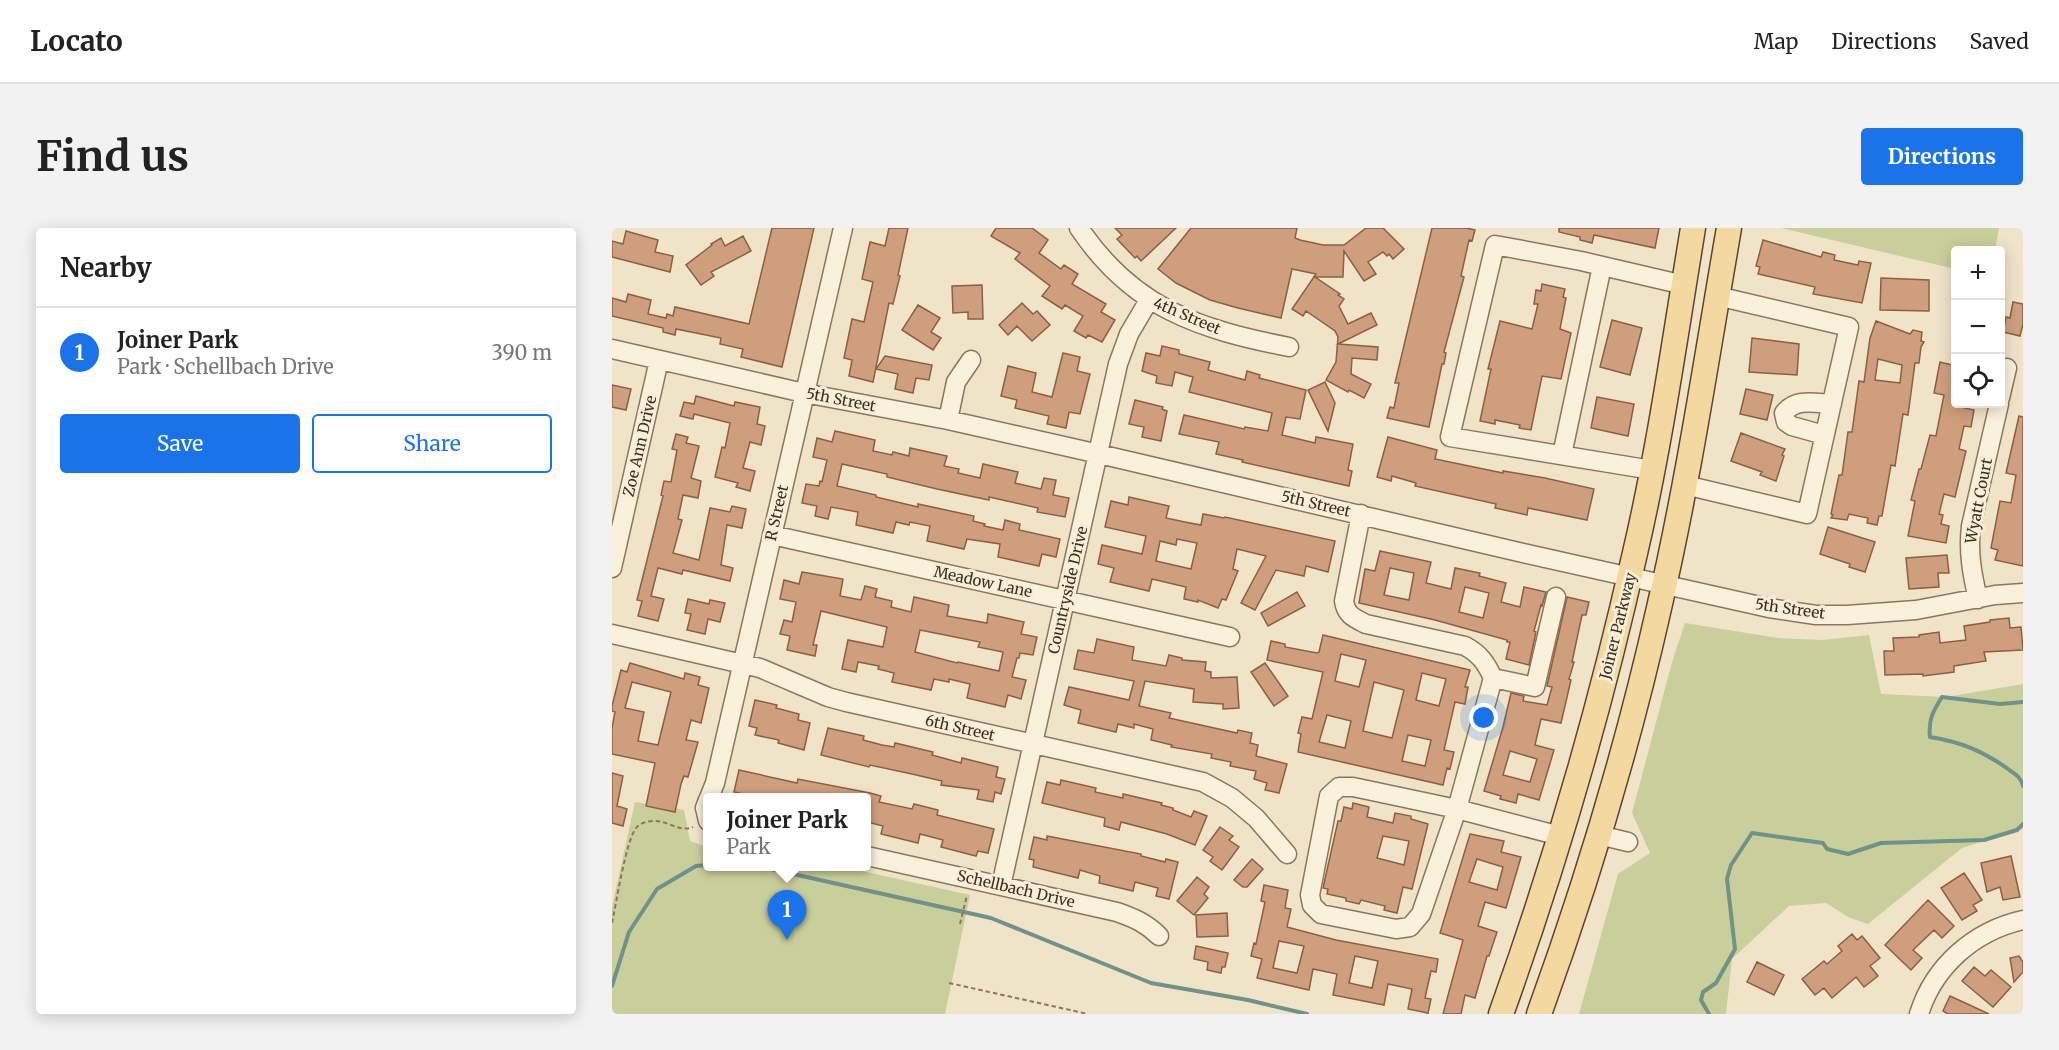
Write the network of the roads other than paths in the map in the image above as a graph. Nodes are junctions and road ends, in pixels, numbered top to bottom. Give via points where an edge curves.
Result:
1 (843, 228) edge
2 (1079, 228) edge
3 (1693, 228) edge
4 (1729, 228) edge
5 (1602, 266) junction
6 (1684, 285) junction
7 (1717, 296) junction
8 (1149, 300) junction
9 (1289, 347) dead end
10 (612, 349) edge
11 (659, 360) junction
12 (971, 360) dead end
13 (2007, 368) dead end
14 (2005, 378) edge
15 (804, 393) junction
16 (1832, 404) junction
17 (1998, 408) edge
18 (948, 420) junction
19 (1824, 435) junction
20 (1099, 454) junction
21 (1562, 455) junction
22 (1652, 470) junction
23 (1685, 485) junction
24 (1361, 514) junction
25 (772, 535) junction
26 (612, 568) edge
27 (1630, 577) junction
28 (1664, 585) junction
29 (2023, 593) edge
30 (1556, 597) dead end
31 (1978, 599) junction
32 (1066, 600) junction
33 (612, 634) edge
34 (1230, 637) dead end
35 (742, 664) junction
36 (1493, 678) junction
37 (1033, 744) junction
38 (1583, 758) junction
39 (711, 793) edge
40 (1457, 808) junction
41 (1599, 835) junction
42 (1560, 836) junction
43 (1628, 842) dead end
44 (1287, 854) dead end
45 (871, 857) edge
46 (1001, 886) junction
47 (1576, 906) junction
48 (2023, 920) edge
49 (1159, 936) dead end
50 (1501, 1014) edge
51 (1539, 1014) edge
52 (1919, 1014) edge

1 - 15 street, R Street
2 - 8 street, 4th Street via 1114,271
3 - 6 main road, Joiner Parkway
4 - 7 main road
5 - 6 street
5 - 21 street
5 - 21 street via 1496,245 1450,436
6 - 7 main road
6 - 22 main road, Joiner Parkway
7 - 16 street via 1849,327
7 - 23 main road
8 - 9 street, 4th Street via 1202,326
8 - 20 street, Countryside Drive via 1129,334 1118,364
10 - 11 street, 5th Street
11 - 15 street, 5th Street
11 - 26 street, Zoe Ann Drive
12 - 18 street via 956,382
13 - 14 street
15 - 18 street, 5th Street
15 - 25 street, R Street
16 - 19 street
16 - 19 street via 1800,402 1784,413 1786,422 1792,426
17 - 31 street, Wyatt Court via 1969,543
18 - 20 street, 5th Street
19 - 23 street via 1807,514
20 - 24 street, 5th Street
20 - 32 street, Countryside Drive
21 - 22 street
22 - 27 main road, Joiner Parkway
23 - 28 main road
24 - 27 street, 5th Street
24 - 36 street via 1344,601 1351,617 1366,624 1465,646 1481,657
25 - 32 street, Meadow Lane
25 - 35 street, R Street
27 - 28 street, 5th Street
27 - 38 main road, Joiner Parkway
28 - 31 street, 5th Street via 1816,615 1916,610
28 - 41 main road
29 - 31 street, 5th Street
30 - 36 street via 1535,687
32 - 34 street, Meadow Lane
32 - 37 street, Countryside Drive
33 - 35 street, 6th Street
35 - 37 street, 6th Street via 828,697
35 - 39 street, R Street
36 - 40 street
37 - 44 street, 6th Street via 1203,782 1240,804
37 - 46 street, Countryside Drive
38 - 41 main road via 1582,811 1590,828
38 - 42 main road, Joiner Parkway
40 - 40 street via 1421,914 1410,927 1396,928 1321,914 1312,905 1310,896 1329,796 1339,787
40 - 42 street
41 - 43 street
41 - 47 main road
42 - 47 main road via 1569,838 1579,853
42 - 50 main road, Joiner Parkway
45 - 46 street, Schellbach Drive
46 - 49 street, Schellbach Drive via 1117,912 1149,926
47 - 51 main road
48 - 52 street via 1994,928 1963,949 1931,985

